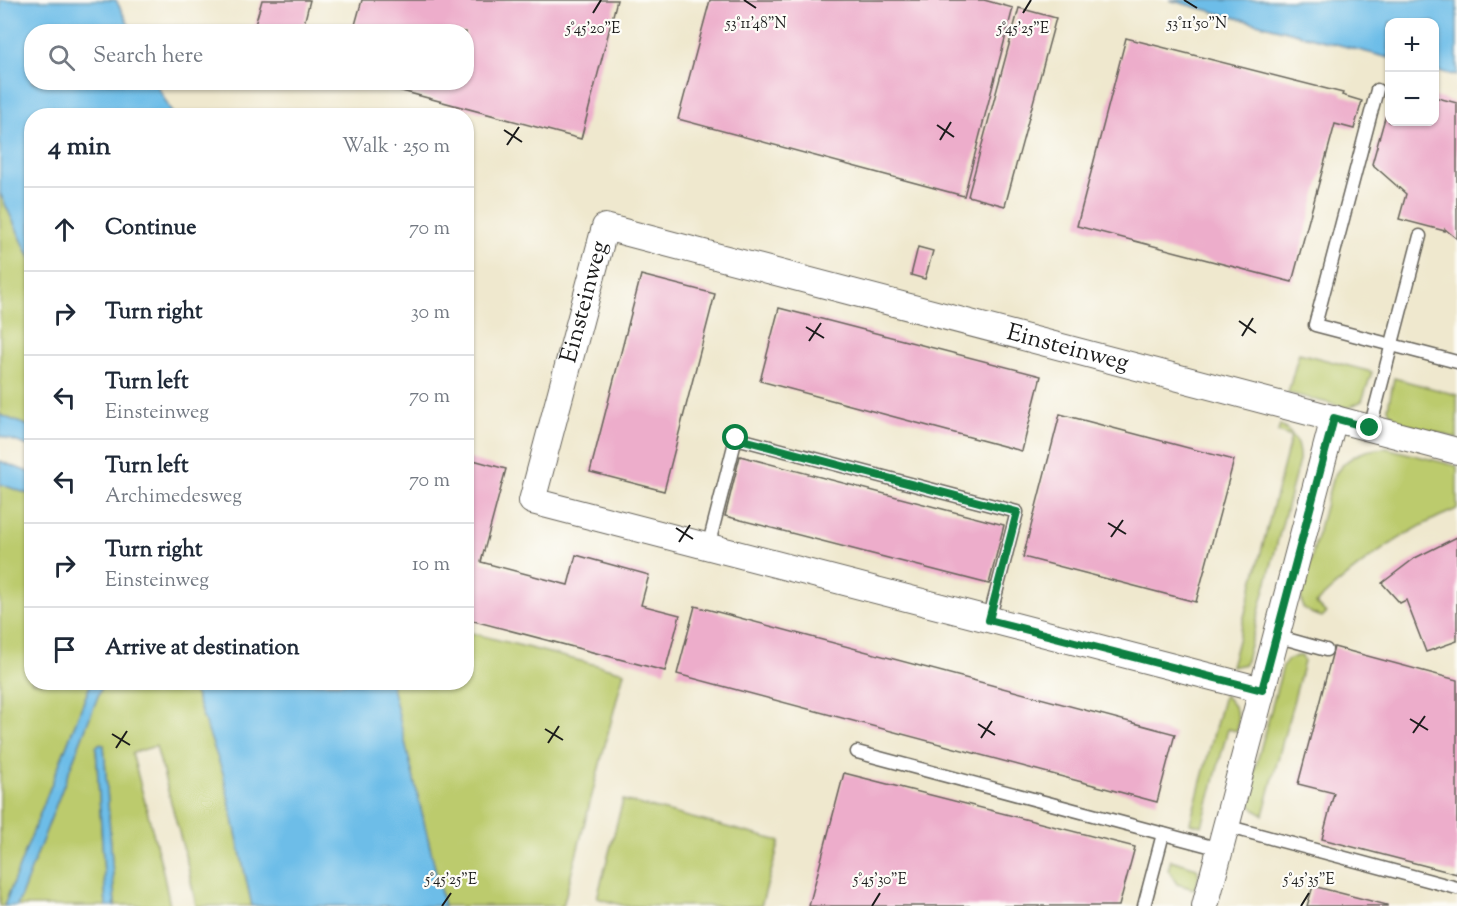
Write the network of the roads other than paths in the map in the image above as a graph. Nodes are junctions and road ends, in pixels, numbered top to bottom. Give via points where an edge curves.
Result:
1 (1377, 90) dead end
2 (1420, 236) dead end
3 (1392, 345) junction
4 (1457, 362) edge
5 (1334, 418) junction
6 (1370, 428) junction
7 (1457, 451) edge
8 (708, 547) junction
9 (989, 620) junction
10 (1276, 636) junction
11 (1326, 650) dead end
12 (1262, 690) junction
13 (856, 752) dead end
14 (1163, 834) junction
15 (1223, 838) junction
16 (1457, 888) edge
17 (1144, 906) edge
18 (1205, 906) edge

1 - 3 lane via 1315,325
2 - 3 lane
3 - 4 lane
3 - 6 lane
5 - 6 street, Einsteinweg
5 - 8 street, Einsteinweg via 605,227 532,501
5 - 10 street
6 - 7 street, Einsteinweg
8 - 9 street, Einsteinweg
8 - 9 lane via 736,438 1017,512
9 - 12 street, Einsteinweg
10 - 11 lane
10 - 12 street
12 - 15 street
13 - 14 lane
14 - 15 lane
14 - 17 lane
15 - 16 lane
15 - 18 street

